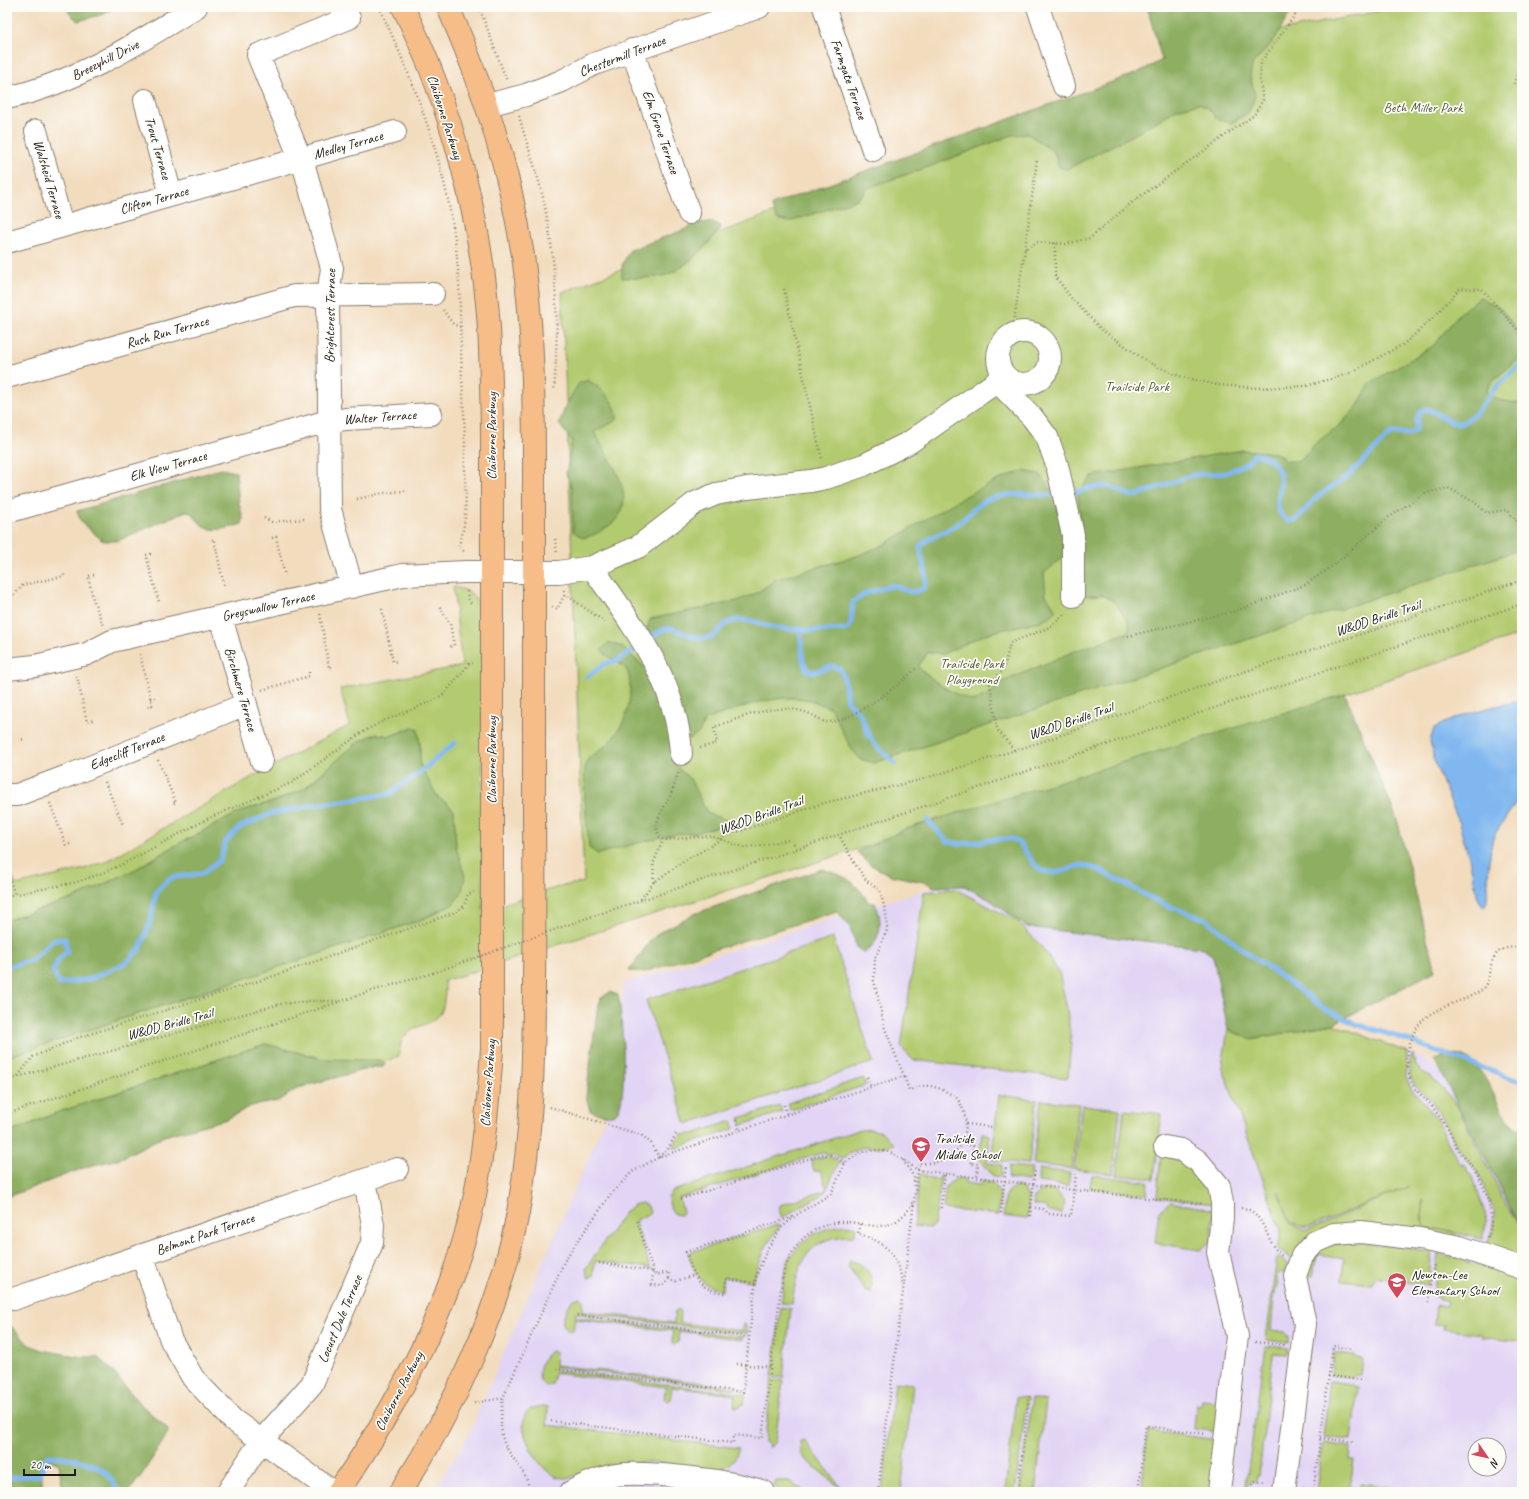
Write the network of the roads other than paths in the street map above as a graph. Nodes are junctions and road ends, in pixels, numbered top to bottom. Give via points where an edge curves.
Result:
1 (196, 7) edge
2 (403, 7) edge
3 (448, 7) edge
4 (759, 7) edge
5 (824, 7) edge
6 (1038, 7) edge
7 (349, 18) dead end
8 (632, 50) junction
9 (1064, 86) dead end
10 (7, 98) edge
11 (145, 100) dead end
12 (487, 105) junction
13 (36, 131) dead end
14 (395, 132) dead end
15 (873, 150) dead end
16 (301, 158) junction
17 (171, 195) junction
18 (689, 213) dead end
19 (62, 226) junction
20 (7, 242) edge
21 (433, 294) road end
22 (328, 295) junction
23 (7, 377) edge
24 (1001, 378) junction
25 (431, 414) dead end
26 (329, 422) junction
27 (7, 512) edge
28 (592, 567) junction
29 (534, 571) junction
30 (492, 572) junction
31 (352, 587) junction
32 (1073, 596) road end
33 (221, 616) junction
34 (7, 669) edge
35 (251, 698) junction
36 (681, 754) road end
37 (262, 761) dead end
38 (7, 795) edge
39 (1165, 1147) dead end
40 (397, 1170) dead end
41 (365, 1180) junction
42 (142, 1255) junction
43 (1522, 1268) edge
44 (13, 1300) dead end
45 (261, 1441) junction
46 (228, 1492) edge
47 (333, 1492) edge
48 (338, 1492) edge
49 (400, 1492) edge
50 (571, 1492) edge
51 (764, 1492) edge
52 (1219, 1492) edge
53 (1284, 1492) edge

1 - 10 street, Breezyhill Drive via 137,44 98,64 62,81
2 - 30 main road, Claiborne Parkway via 439,93 466,183 478,244 489,327 492,390
3 - 12 main road
4 - 8 street, Chestermill Terrace
5 - 15 street, Farmgate Terrace
6 - 9 street
7 - 16 street, Brightcrest Terrace via 258,55
8 - 12 street, Chestermill Terrace via 526,95
8 - 18 street, Elm Grove Terrace
11 - 17 street, Trout Terrace
12 - 29 main road via 516,222 532,337
13 - 19 street, Walsheid Terrace
14 - 16 street, Medley Terrace
16 - 17 street, Clifton Terrace
16 - 22 street, Brightcrest Terrace via 330,255 332,268
17 - 19 street, Clifton Terrace
19 - 20 street, Clifton Terrace
21 - 22 street, Rush Run Terrace
22 - 23 street, Rush Run Terrace via 294,296
22 - 26 street, Brightcrest Terrace
24 - 24 street via 998,353 1012,334 1029,332 1044,340 1051,356 1050,365 1040,379 1024,384
24 - 28 street, Greyswallow Terrace via 910,442 864,465 826,478 716,494 695,503 638,547
24 - 32 street via 1047,437 1057,465 1073,535
25 - 26 street, Walter Terrace
26 - 27 street, Elk View Terrace
26 - 31 street, Brightcrest Terrace via 330,508
28 - 29 street, Greyswallow Terrace via 559,572
28 - 36 street via 658,666 670,700
29 - 30 street, Greyswallow Terrace
29 - 49 main road via 534,1061 529,1142 518,1215 501,1278 479,1342 422,1458
30 - 31 street, Greyswallow Terrace via 403,576
30 - 48 main road, Claiborne Parkway via 492,1048 488,1110 475,1196 442,1303 405,1384 368,1448
31 - 33 street, Greyswallow Terrace
33 - 34 street, Greyswallow Terrace via 112,641 87,654 34,666
33 - 35 street, Birchmere Terrace
35 - 37 street, Birchmere Terrace
35 - 38 street, Edgecliff Terrace via 73,774 17,795
39 - 52 street via 1182,1150 1198,1161 1219,1186 1222,1219 1218,1252 1237,1339
40 - 41 street, Belmont Park Terrace
41 - 42 street, Belmont Park Terrace
41 - 45 street, Locust Dale Terrace via 373,1224 372,1243 312,1384
42 - 44 street, Belmont Park Terrace
42 - 45 street via 171,1340 193,1378 233,1420
43 - 53 street via 1460,1247 1420,1239 1361,1232 1334,1234 1315,1242 1302,1256 1295,1276 1304,1324
45 - 46 street, Locust Dale Terrace
45 - 47 street
50 - 51 street via 586,1483 624,1474 715,1481

